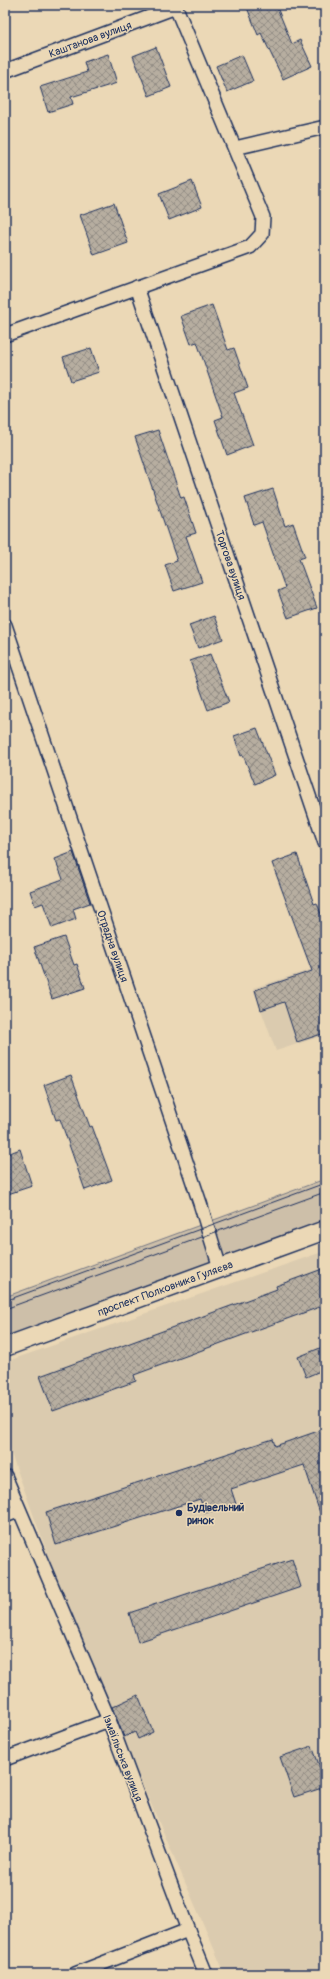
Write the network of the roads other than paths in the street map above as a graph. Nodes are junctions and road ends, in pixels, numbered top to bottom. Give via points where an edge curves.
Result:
1 (176, 6) edge
2 (5, 71) edge
3 (325, 127) edge
4 (235, 148) junction
5 (137, 287) junction
6 (5, 335) edge
7 (5, 625) edge
8 (325, 843) edge
9 (325, 1230) edge
10 (220, 1268) junction
11 (5, 1347) edge
12 (5, 1476) edge
13 (18, 1511) junction
14 (5, 1516) edge
15 (109, 1720) junction
16 (5, 1759) edge
17 (188, 1930) junction
18 (75, 1974) edge
19 (206, 1974) edge

1 - 2 street, Каштанова вулиця
1 - 4 street
3 - 4 street
4 - 5 street via 263,217 262,234 250,247
5 - 6 street
5 - 8 street, Торгова вулиця
7 - 10 street, Отрадна вулиця
9 - 10 main road, проспект Полковника Гуляєва
10 - 11 main road, проспект Полковника Гуляєва
12 - 13 street, Ізмаїльська вулиця
13 - 14 street
13 - 15 street, Ізмаїльська вулиця
15 - 16 street
15 - 17 street, Ізмаїльська вулиця
17 - 18 street
17 - 19 street, Ізмаїльська вулиця

